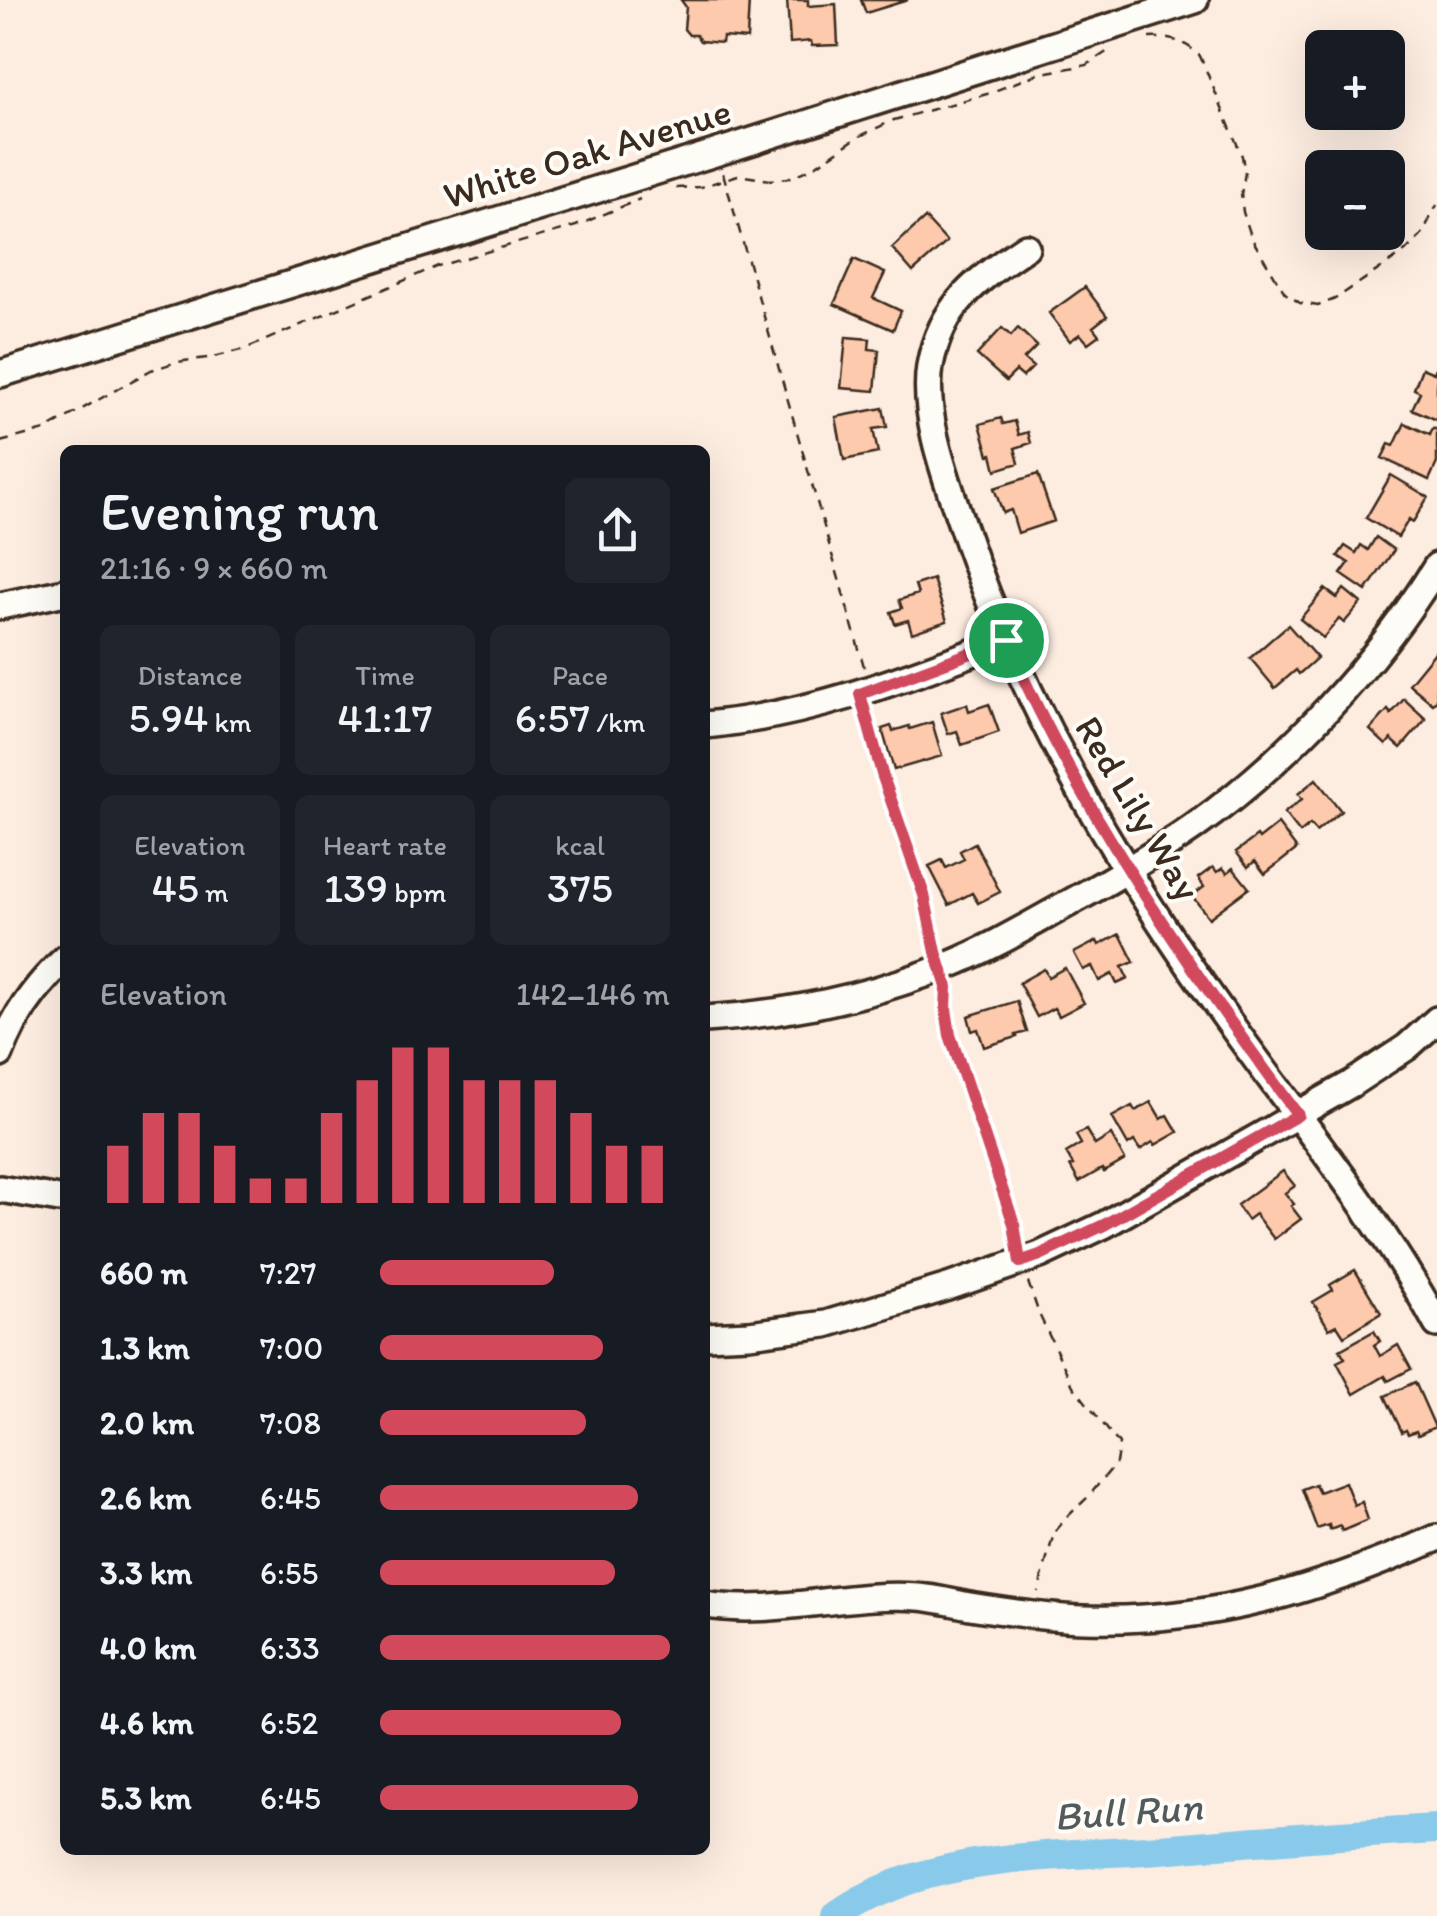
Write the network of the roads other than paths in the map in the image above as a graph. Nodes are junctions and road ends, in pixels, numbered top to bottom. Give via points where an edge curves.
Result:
1 (1195, 0) edge
2 (1026, 247) dead end
3 (0, 374) edge
4 (1437, 566) edge
5 (60, 593) edge
6 (0, 606) edge
7 (1006, 640) junction
8 (710, 724) edge
9 (1128, 869) junction
10 (60, 964) edge
11 (710, 1018) edge
12 (1437, 1020) edge
13 (0, 1054) edge
14 (1298, 1115) junction
15 (0, 1189) edge
16 (60, 1199) edge
17 (1437, 1324) edge
18 (710, 1336) edge
19 (1437, 1538) edge
20 (710, 1606) edge

1 - 3 street, White Oak Avenue
2 - 7 street, Red Lily Way via 958,300 938,340 929,380 942,458
4 - 9 street via 1369,660 1283,752 1195,826
5 - 6 street
7 - 8 street via 865,692 794,712
7 - 9 street, Red Lily Way via 1065,763
9 - 11 street via 941,968 835,1001
9 - 14 street, Red Lily Way
10 - 13 street via 24,1005
12 - 14 street via 1385,1063
14 - 17 street, Red Lily Way via 1367,1208
14 - 18 street via 1040,1255 826,1324
15 - 16 street
19 - 20 street via 1281,1596 1143,1618 1081,1619 919,1597

